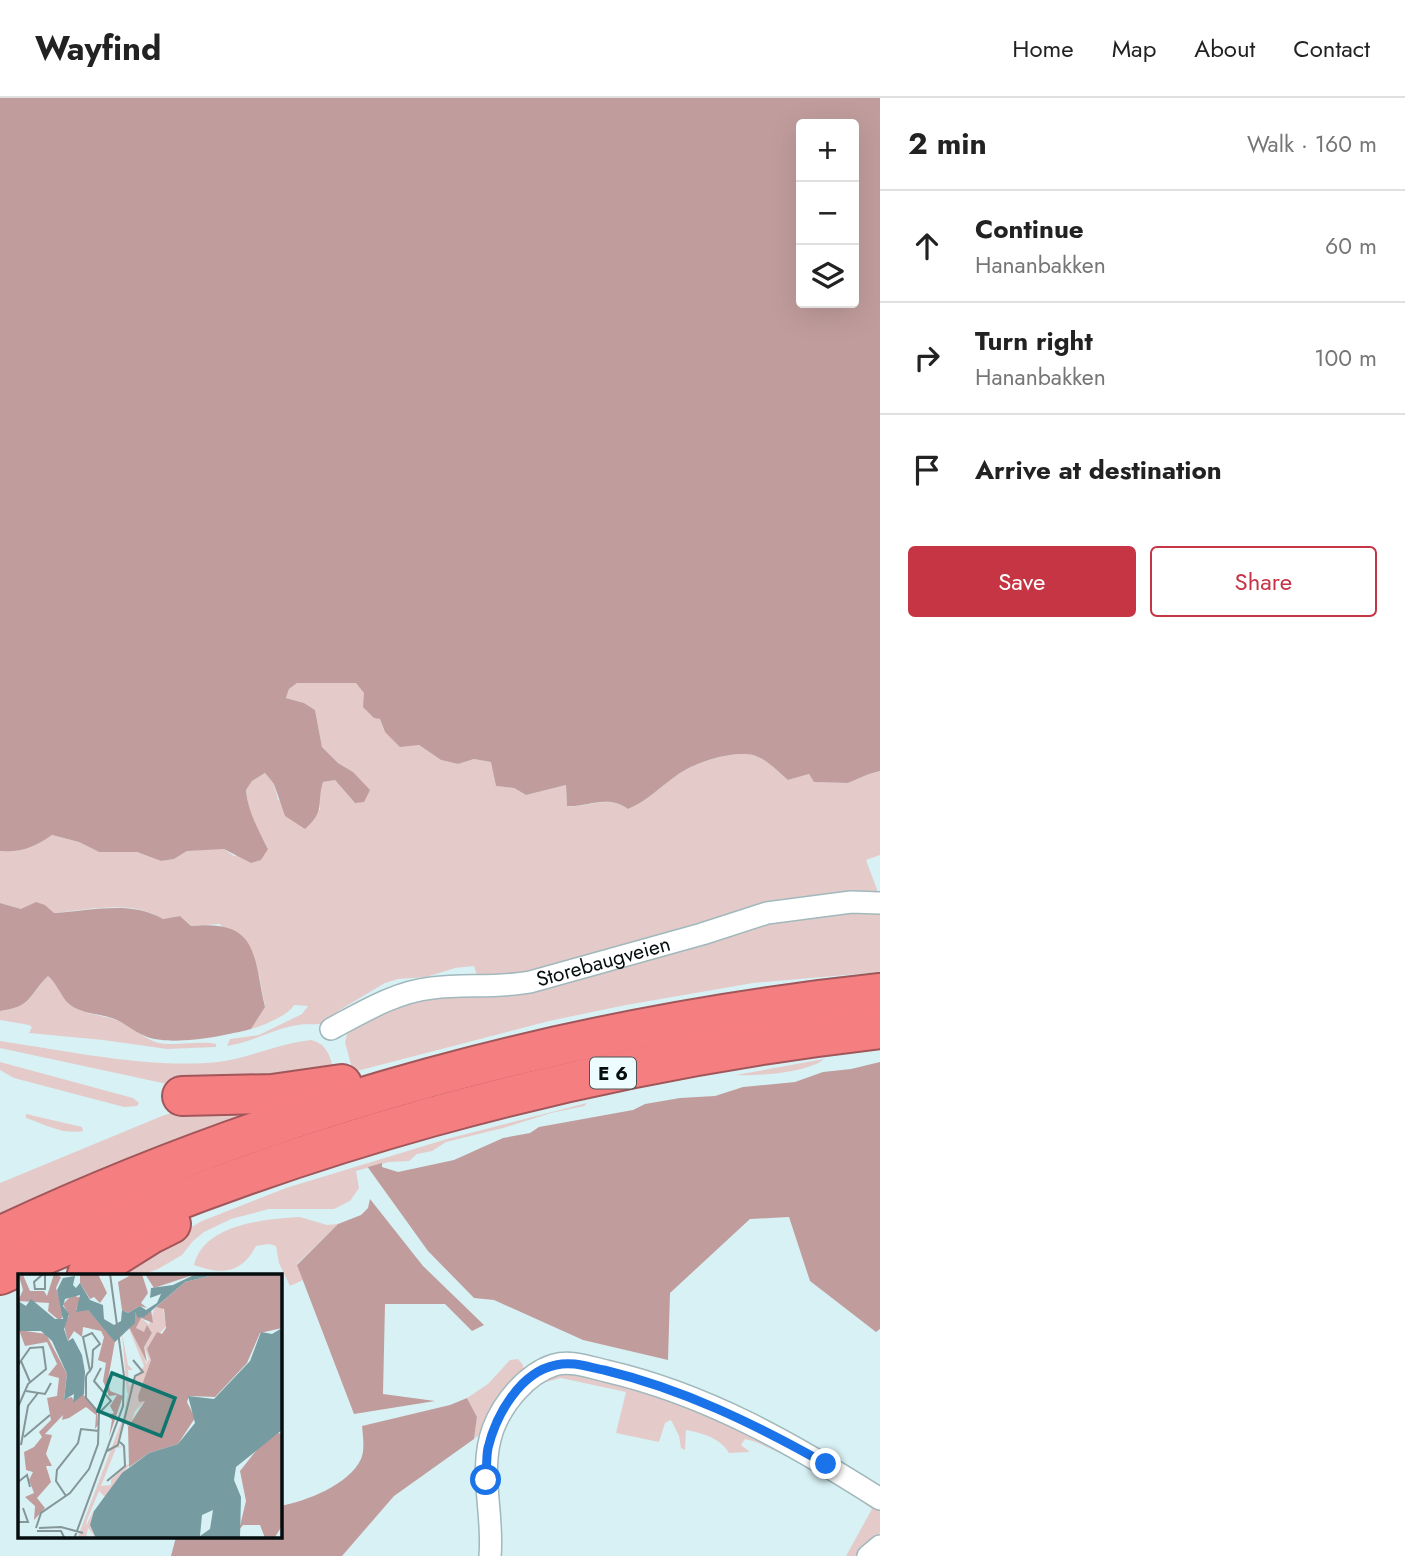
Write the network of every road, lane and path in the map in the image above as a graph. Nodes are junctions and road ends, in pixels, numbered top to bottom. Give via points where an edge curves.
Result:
1 (880, 903) edge
2 (880, 993) edge
3 (331, 1029) dead end
4 (880, 1029) edge
5 (474, 1066) junction
6 (182, 1096) dead end
7 (351, 1140) junction
8 (0, 1236) edge
9 (87, 1274) edge
10 (0, 1275) edge
11 (880, 1499) edge
12 (880, 1546) edge
13 (490, 1556) edge
14 (869, 1556) edge

1 - 3 street, Storebaugveien via 851,902 767,913 530,982 428,988 380,1002
2 - 5 highway, E 6 via 713,1014
4 - 7 highway, E 6 via 727,1051 564,1082
5 - 6 highway, E 6 via 439,1061 312,1090
5 - 8 highway, E 6 via 219,1146 128,1179
7 - 9 highway, E 6 via 332,1161 187,1216
7 - 10 highway, E 6 via 234,1179
11 - 13 street via 826,1464 724,1411 627,1376 573,1363 555,1365 524,1383 494,1427 486,1480
12 - 14 street

